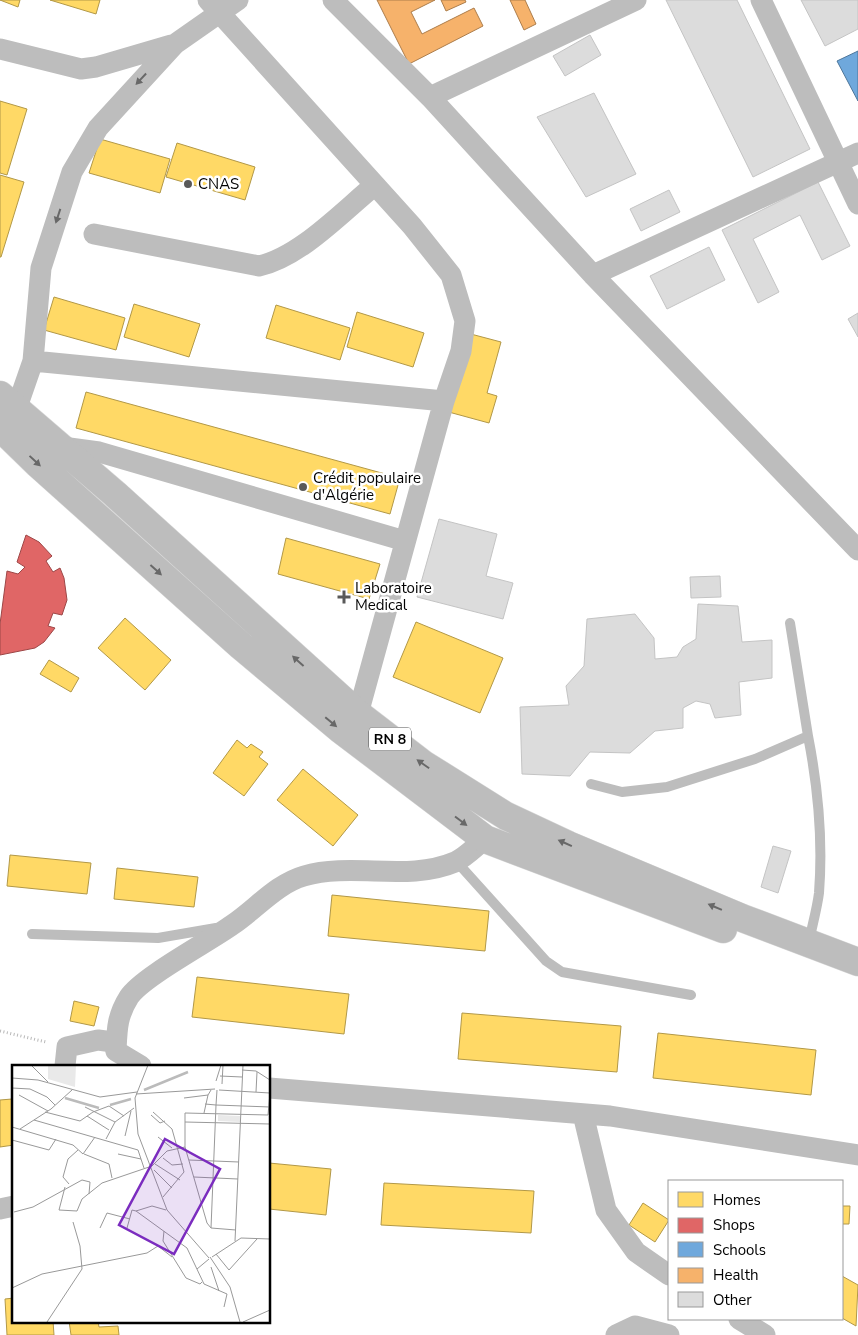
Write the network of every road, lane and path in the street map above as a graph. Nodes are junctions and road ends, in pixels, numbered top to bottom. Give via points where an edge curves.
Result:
1 (238, 0) edge
2 (333, 0) edge
3 (636, 0) edge
4 (761, 0) edge
5 (215, 6) edge
6 (175, 44) junction
7 (0, 49) edge
8 (430, 97) junction
9 (858, 153) edge
10 (838, 163) junction
11 (375, 185) junction
12 (858, 204) edge
13 (94, 234) dead end
14 (593, 275) junction
15 (33, 361) junction
16 (444, 401) junction
17 (3, 418) edge
18 (62, 447) junction
19 (405, 542) junction
20 (858, 550) edge
21 (790, 623) dead end
22 (358, 714) junction
23 (808, 736) junction
24 (591, 784) dead end
25 (485, 838) junction
26 (456, 861) junction
27 (234, 924) junction
28 (32, 934) dead end
29 (809, 943) junction
30 (858, 962) edge
31 (858, 981) edge
32 (691, 995) dead end
33 (0, 1031) edge
34 (116, 1051) junction
35 (66, 1056) edge
36 (139, 1065) edge
37 (270, 1088) edge
38 (583, 1114) junction
39 (858, 1155) edge
40 (668, 1274) edge
41 (741, 1320) edge
42 (616, 1335) edge
43 (669, 1335) edge
44 (765, 1335) edge

1 - 5 street
2 - 8 street
3 - 8 street
4 - 10 street
5 - 6 street
5 - 11 street
6 - 7 street via 81,69
6 -> 15 street via 98,128 72,172 41,268
8 - 14 street
9 - 10 street
10 - 12 street
10 - 14 street
11 - 13 street via 292,253 259,266
11 - 16 street via 451,275 465,321 461,351
14 - 20 street
15 - 16 street
15 - 17 street
16 - 19 street
17 - 18 highway, RN 8
17 -> 25 highway, RN 8 via 38,464 249,652 340,730
18 - 19 street via 99,452
22 -> 18 highway, RN 8
19 - 22 street
21 - 23 lane
29 -> 22 highway, RN 8 via 696,899 506,816 423,764
23 - 24 lane via 755,759 667,787 622,792
23 - 29 lane via 821,850 818,895
25 - 26 street
25 - 31 highway, RN 8
26 - 27 street via 426,870 330,871 303,876 276,890
26 - 32 lane via 546,961 562,972
27 - 28 lane via 158,938
27 - 34 street via 130,995 117,1021
29 - 30 highway, RN 8
33 - 35 path
34 - 35 street via 113,1042 98,1040
34 - 36 street
37 - 38 street
38 - 39 street
38 - 40 street via 606,1210 636,1252
41 - 44 street
42 - 43 street via 635,1326

